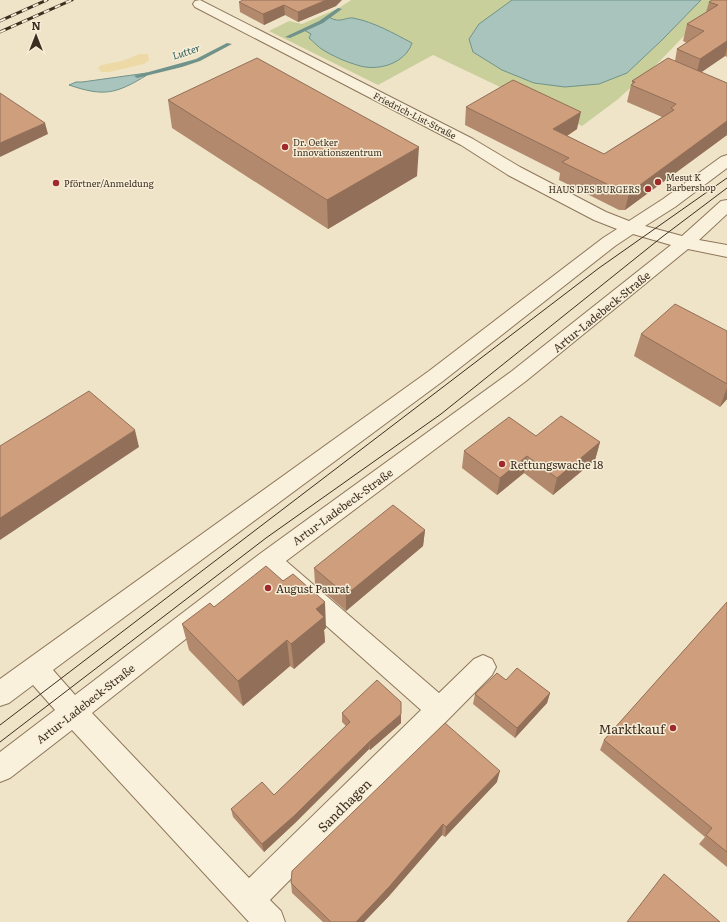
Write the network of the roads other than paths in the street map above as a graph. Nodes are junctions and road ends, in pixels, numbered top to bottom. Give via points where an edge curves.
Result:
1 (205, 2) edge
2 (727, 160) edge
3 (727, 205) edge
4 (630, 228) junction
5 (685, 243) junction
6 (727, 251) edge
7 (269, 560) junction
8 (483, 667) dead end
9 (35, 668) junction
10 (0, 694) edge
11 (440, 710) junction
12 (73, 712) junction
13 (0, 769) edge
14 (249, 899) junction
15 (270, 922) edge

1 - 4 street, Friedrich-List-Straße via 467,142 514,171 600,216
2 - 4 street
3 - 5 street, Artur-Ladebeck-Straße
4 - 5 street
4 - 9 street via 436,376
5 - 6 street
5 - 7 street, Artur-Ladebeck-Straße via 519,376
7 - 11 street
7 - 12 street, Artur-Ladebeck-Straße
8 - 11 street, Sandhagen
9 - 10 street
9 - 12 street
11 - 14 street, Sandhagen
12 - 13 street, Artur-Ladebeck-Straße
12 - 14 street
14 - 15 street

